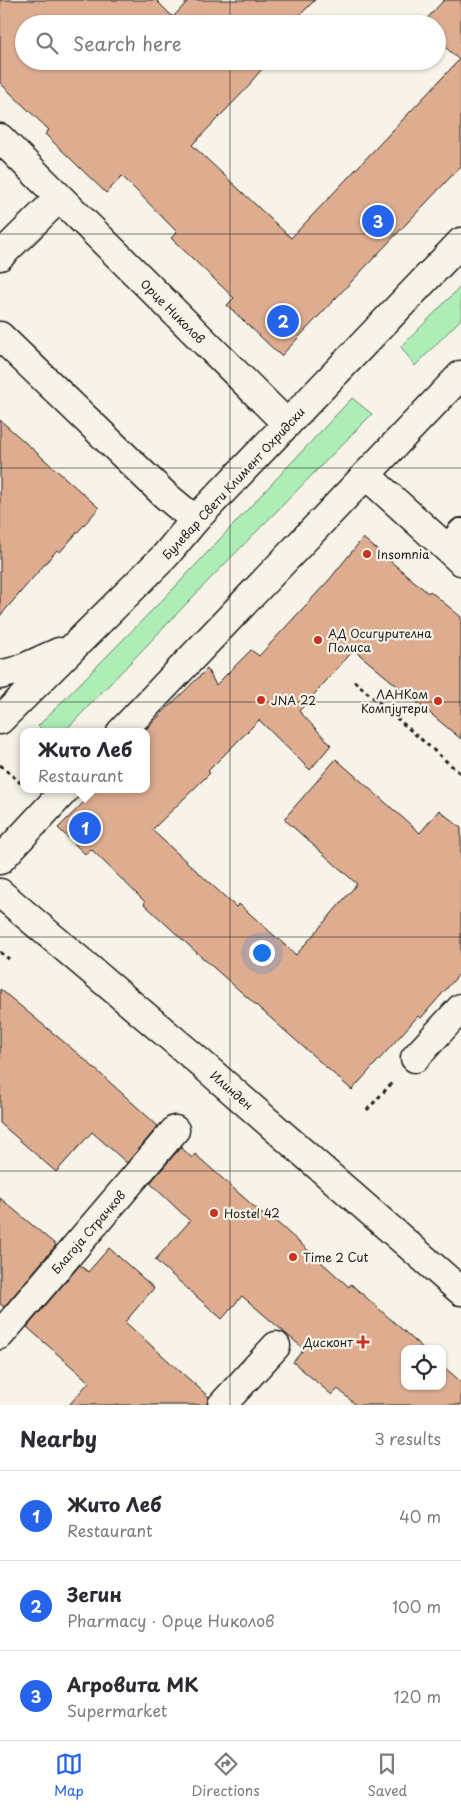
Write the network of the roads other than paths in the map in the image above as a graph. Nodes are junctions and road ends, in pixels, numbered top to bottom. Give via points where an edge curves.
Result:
1 (0, 138) edge
2 (59, 198) junction
3 (461, 242) edge
4 (0, 256) edge
5 (0, 336) edge
6 (461, 375) edge
7 (287, 424) junction
8 (366, 475) junction
9 (195, 520) junction
10 (456, 547) edge
11 (76, 645) junction
12 (0, 675) edge
13 (0, 720) edge
14 (125, 728) edge
15 (62, 793) edge
16 (0, 860) edge
17 (0, 893) edge
18 (461, 1008) edge
19 (415, 1058) dead end
20 (175, 1130) dead end
21 (461, 1291) edge
22 (0, 1335) edge
23 (276, 1346) dead end
24 (222, 1405) edge

1 - 2 street, Орце Николов
2 - 4 street
2 - 7 street, Орце Николов
3 - 7 street, Булевар Свети Климент Охридски
5 - 9 street
6 - 8 street
7 - 9 street, Булевар Свети Климент Охридски
8 - 10 street
8 - 14 street
9 - 11 street, Булевар Свети Климент Охридски via 165,556
11 - 12 street
11 - 13 street, Булевар Свети Климент Охридски
15 - 16 street
17 - 21 street, Илинден via 195,1058
18 - 19 street
20 - 22 street, Благоја Страчков
23 - 24 street

